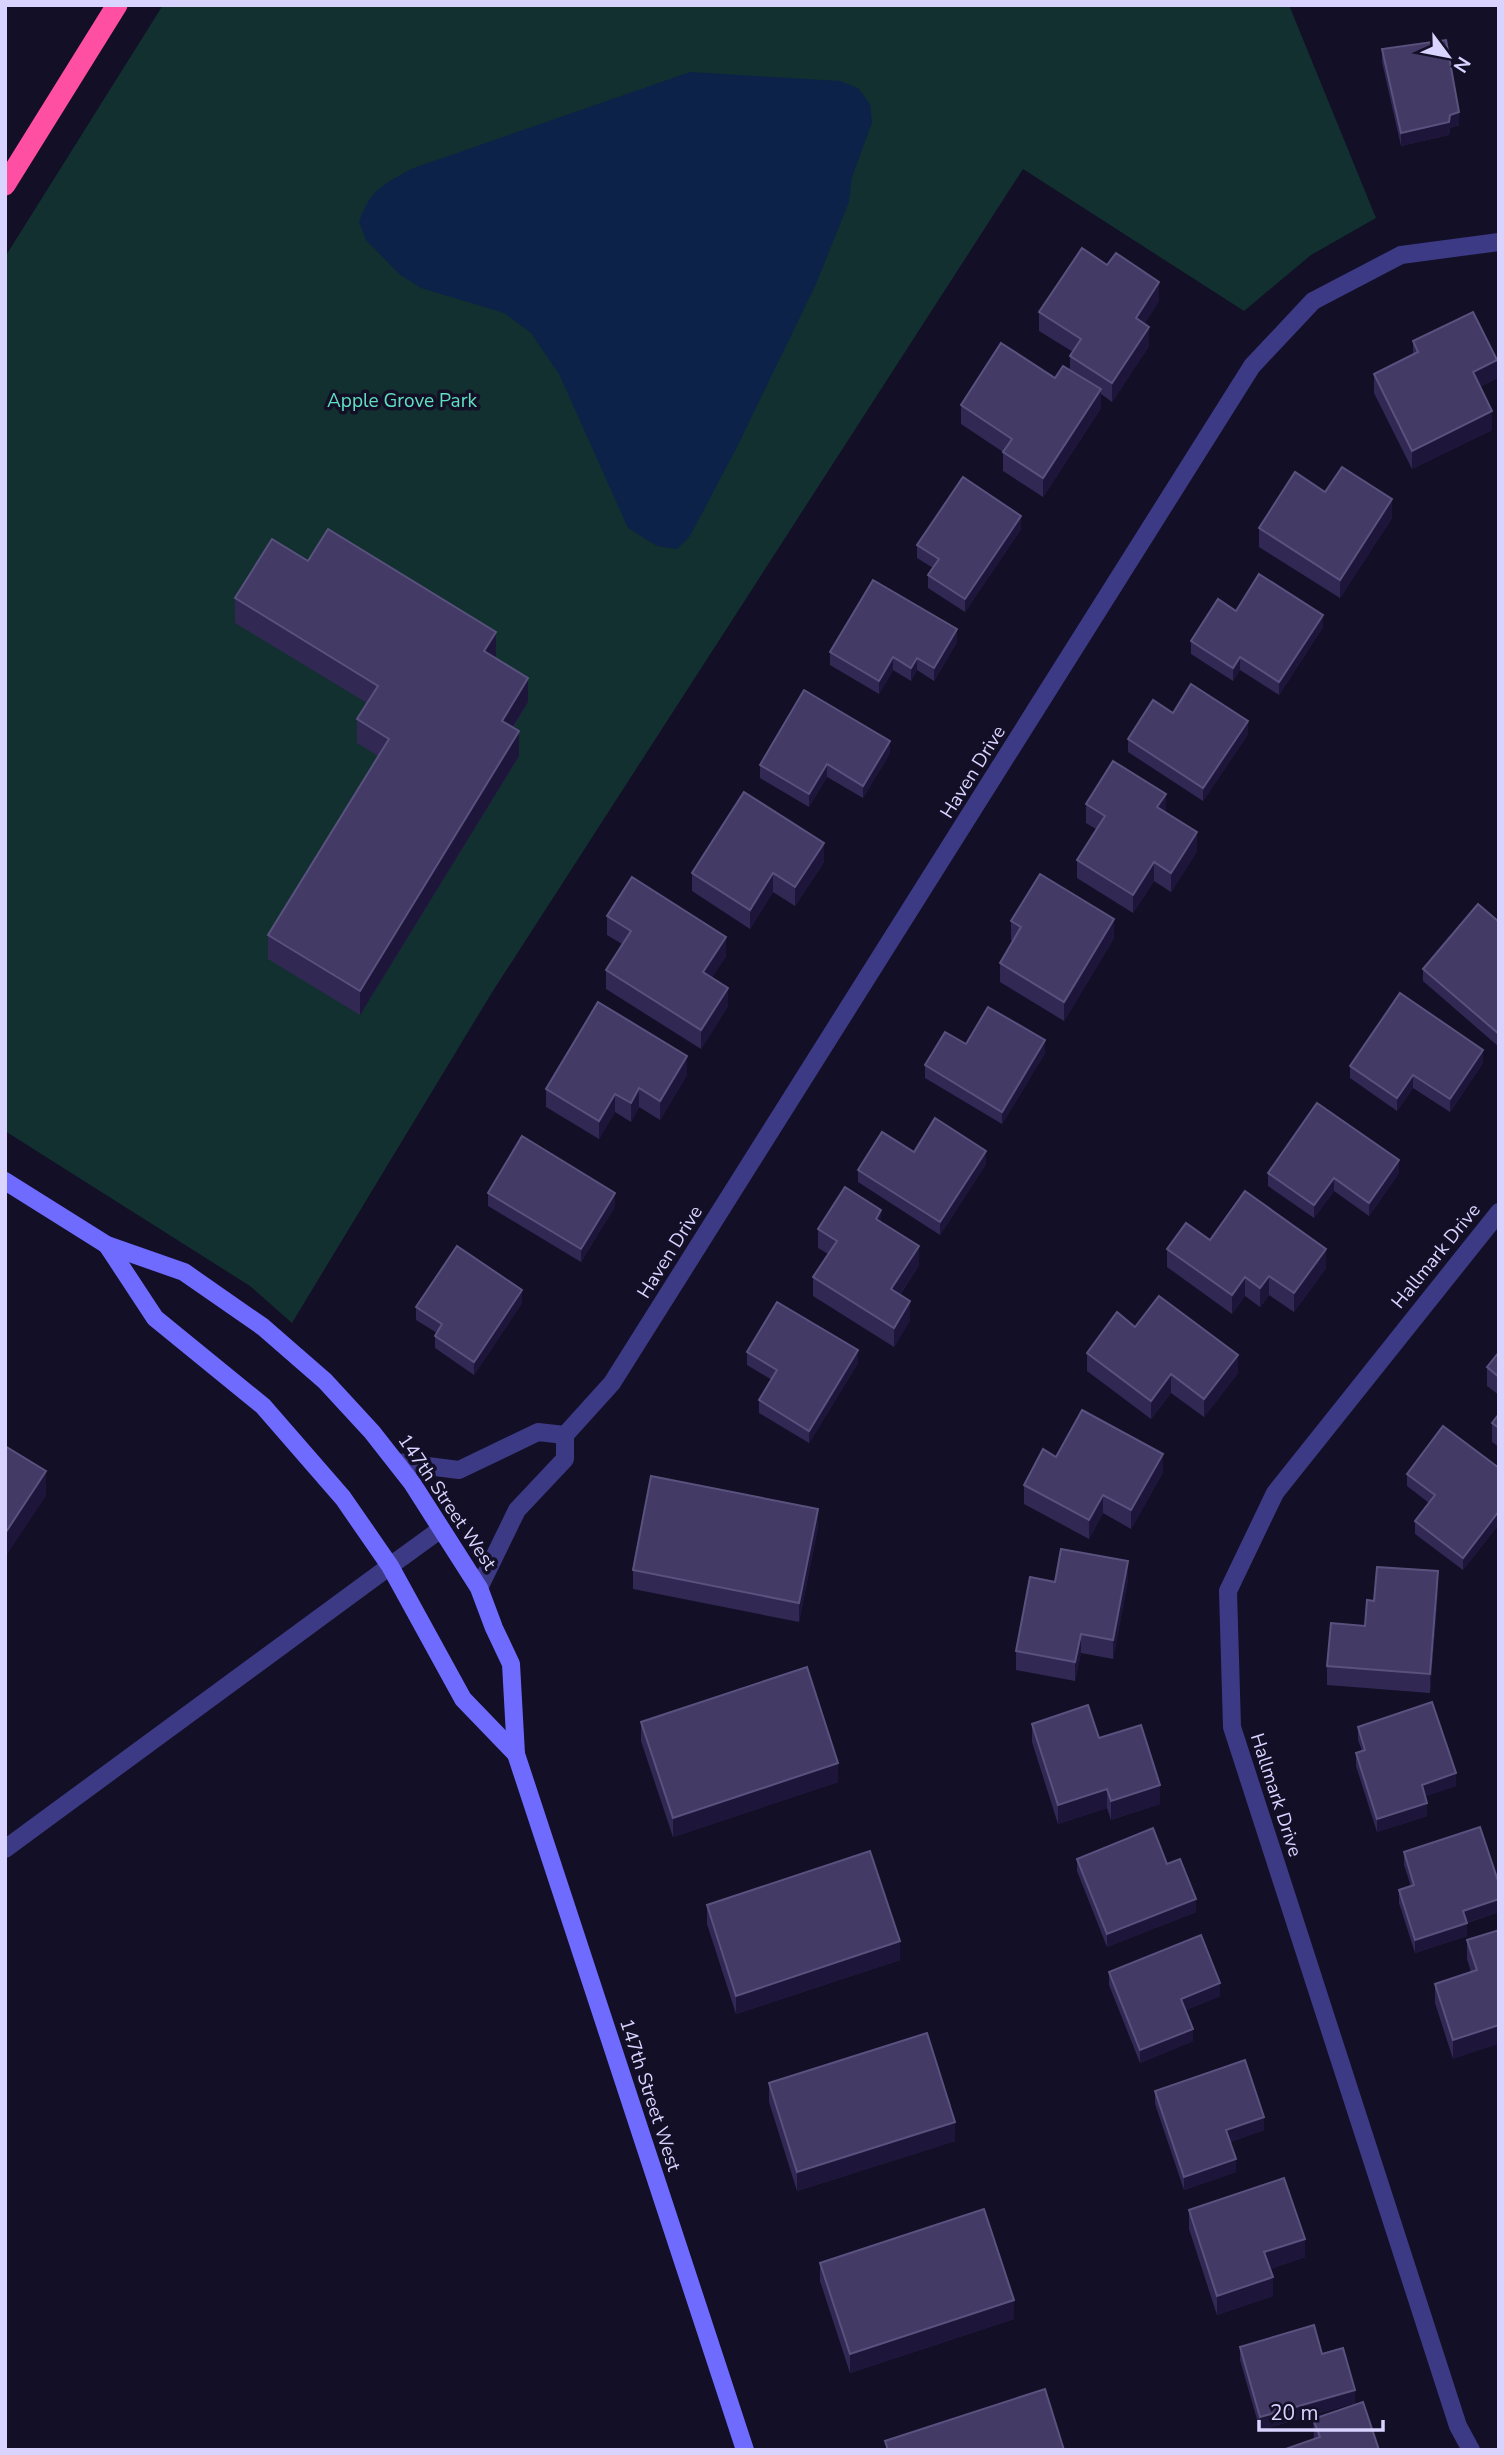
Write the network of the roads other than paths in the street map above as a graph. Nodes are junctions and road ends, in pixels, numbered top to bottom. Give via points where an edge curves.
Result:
1 (117, 5) edge
2 (5, 185) edge
3 (1499, 242) edge
4 (5, 1181) edge
5 (1499, 1212) edge
6 (107, 1245) junction
7 (565, 1435) junction
8 (396, 1462) junction
9 (442, 1529) junction
10 (390, 1566) junction
11 (479, 1588) junction
12 (516, 1754) junction
13 (5, 1849) edge
14 (745, 2450) edge
15 (1471, 2450) edge

1 - 2 highway
3 - 7 street, Haven Drive via 1401,255 1313,301 1252,366 612,1383
4 - 6 street, 147th Street West
5 - 15 street, Hallmark Drive via 1275,1493 1228,1591 1231,1727 1458,2426
6 - 8 street, 147th Street West via 184,1272 263,1327 326,1381
6 - 10 street, 147th Street West via 155,1318 263,1406 343,1498
7 - 8 street via 538,1432 459,1470
7 - 11 street, Haven Drive via 565,1460 517,1510
8 - 9 street, 147th Street West
9 - 10 street
9 - 11 street, 147th Street West
10 - 12 street, 147th Street West via 463,1699
10 - 13 street
11 - 12 street, 147th Street West via 511,1664
12 - 14 street, 147th Street West

